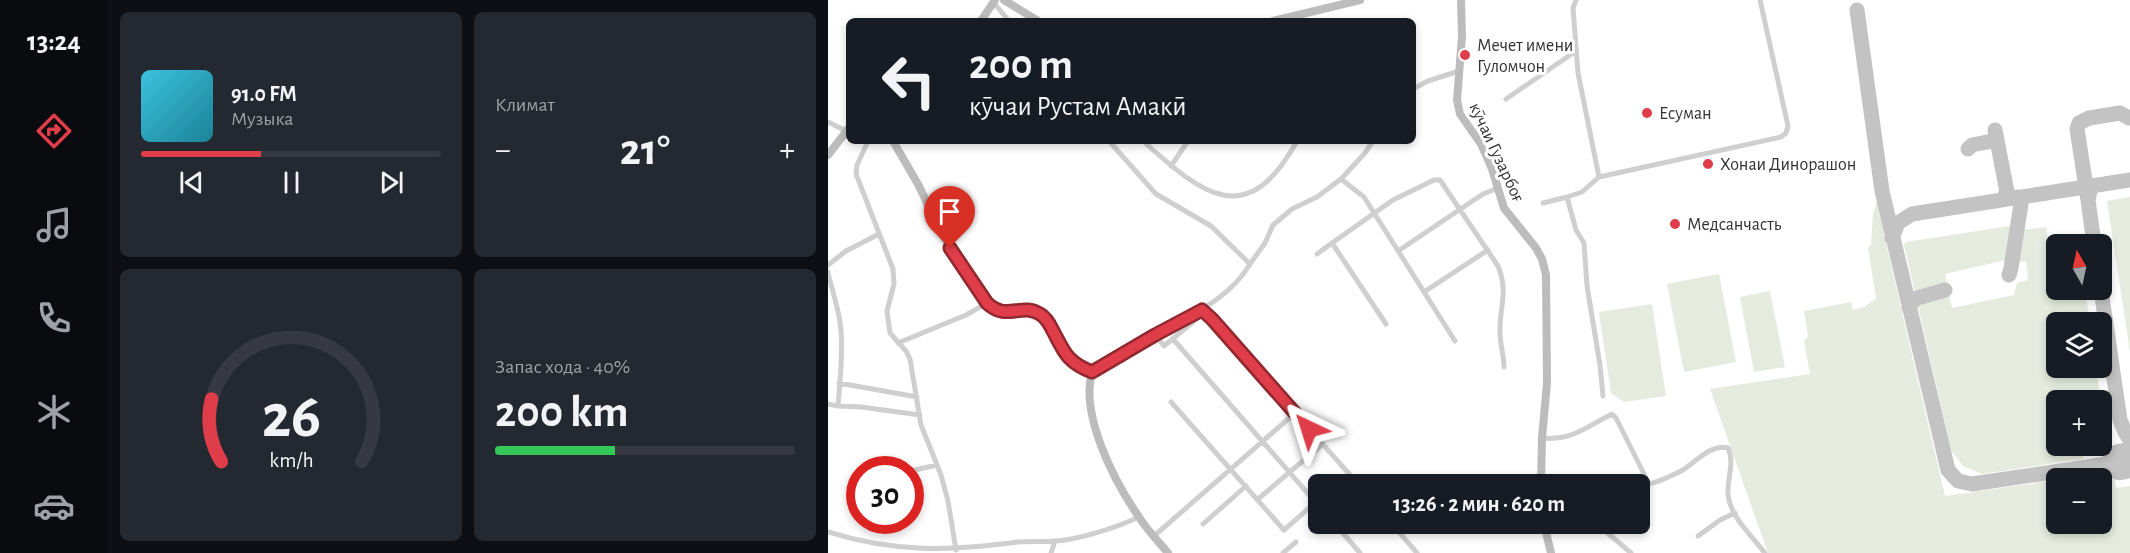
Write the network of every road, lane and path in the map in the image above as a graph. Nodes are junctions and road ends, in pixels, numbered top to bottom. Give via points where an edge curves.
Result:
1 (1004, 0) edge
2 (1360, 0) edge
3 (1461, 0) edge
4 (1576, 0) edge
5 (1760, 0) edge
6 (993, 1) edge
7 (983, 18) edge
8 (1007, 18) edge
9 (1033, 18) edge
10 (1285, 18) edge
11 (1576, 51) junction
12 (1459, 71) junction
13 (1416, 87) edge
14 (1506, 99) dead end
15 (828, 122) edge
16 (846, 128) edge
17 (846, 132) edge
18 (867, 144) edge
19 (895, 144) edge
20 (1112, 144) edge
21 (1146, 144) edge
22 (1186, 144) edge
23 (1295, 144) edge
24 (1371, 144) edge
25 (828, 155) edge
26 (1171, 166) junction
27 (1599, 177) junction
28 (1341, 179) junction
29 (1498, 188) junction
30 (1567, 197) junction
31 (1543, 203) dead end
32 (1461, 210) junction
33 (1374, 213) junction
34 (879, 234) junction
35 (1332, 243) junction
36 (1398, 250) junction
37 (1488, 250) junction
38 (1317, 254) dead end
39 (1250, 264) junction
40 (828, 265) edge
41 (828, 272) edge
42 (829, 281) edge
43 (1424, 292) junction
44 (987, 303) junction
45 (1203, 311) junction
46 (1386, 324) dead end
47 (1155, 335) junction
48 (1173, 339) junction
49 (1455, 341) dead end
50 (898, 343) junction
51 (1504, 367) dead end
52 (1092, 372) junction
53 (839, 383) junction
54 (1603, 396) dead end
55 (917, 397) junction
56 (1171, 402) dead end
57 (828, 405) edge
58 (838, 406) junction
59 (1295, 413) junction
60 (920, 415) junction
61 (1542, 438) junction
62 (1264, 442) junction
63 (1323, 444) junction
64 (937, 465) junction
65 (924, 468) edge
66 (1232, 470) junction
67 (1289, 472) junction
68 (1348, 473) edge
69 (1542, 474) edge
70 (1246, 486) junction
71 (1308, 492) edge
72 (1258, 499) junction
73 (1308, 510) edge
74 (1735, 513) junction
75 (1139, 517) junction
76 (1203, 525) dead end
77 (828, 532) edge
78 (1345, 534) edge
79 (1401, 534) edge
80 (1546, 534) edge
81 (1609, 534) edge
82 (1154, 536) junction
83 (1698, 536) dead end
84 (1055, 541) junction
85 (1296, 542) dead end
86 (952, 551) edge
87 (1051, 553) edge
88 (1168, 553) edge
89 (1283, 553) edge
90 (1360, 553) edge
91 (1417, 553) edge
92 (1551, 553) edge
93 (1631, 553) edge
94 (1765, 553) edge

1 - 9 street
2 - 10 street
3 - 12 street, кӯчаи Гузарбоғ
4 - 11 street
5 - 27 street via 1788,126 1786,133
6 - 7 street
6 - 8 street
11 - 14 street
11 - 27 street
12 - 13 street
12 - 29 street, кӯчаи Гузарбоғ via 1460,114 1481,144
15 - 16 street
17 - 25 street
18 - 34 street via 856,174
19 - 44 street via 940,231
20 - 39 street via 1155,194 1211,226
21 - 26 street
22 - 26 street
23 - 26 street via 1266,182 1240,196 1211,193
24 - 28 street
27 - 30 street via 1582,192
28 - 33 street via 1364,197
28 - 39 street via 1273,225
29 - 32 street
29 - 61 street, кӯчаи Гузарбоғ via 1504,208 1542,258 1546,275 1547,383
30 - 31 street
30 - 54 street via 1584,243
32 - 33 street via 1443,182 1437,180
32 - 36 street
32 - 37 street
33 - 35 street
33 - 36 street
34 - 40 street
34 - 50 street via 893,269 894,284 887,311 890,333
35 - 38 street
35 - 46 street
36 - 43 street
37 - 43 street
37 - 51 street via 1504,285 1500,333
39 - 45 street via 1236,284
41 - 42 street
42 - 53 street via 841,330
43 - 49 street
44 - 50 street
44 - 52 street via 1003,313 1040,314 1065,354 1077,366
45 - 47 street
45 - 48 street
45 - 59 street
47 - 48 street via 1164,346
47 - 52 street
48 - 62 street
50 - 55 street via 910,359
52 - 75 street via 1089,402 1099,441
53 - 55 street
53 - 58 street
55 - 60 street
56 - 66 street
57 - 58 street
58 - 60 street
59 - 62 street
59 - 63 street
60 - 64 street via 925,440
61 - 69 street, кӯчаи Гузарбоғ
61 - 74 street via 1572,436 1612,414 1649,484 1681,471 1714,449 1728,448 1728,496
62 - 66 street
62 - 67 street
63 - 67 street
63 - 68 street
64 - 65 street
64 - 86 street via 948,501
66 - 70 street
66 - 82 street
67 - 71 street
67 - 72 street
70 - 72 street
70 - 76 street
72 - 73 street via 1284,530
74 - 83 street
74 - 94 street
75 - 82 street
75 - 84 street via 1123,525
77 - 86 street via 888,547
78 - 90 street
79 - 91 street
80 - 92 street
81 - 93 street
82 - 88 street
84 - 86 street
84 - 87 street
85 - 89 street

